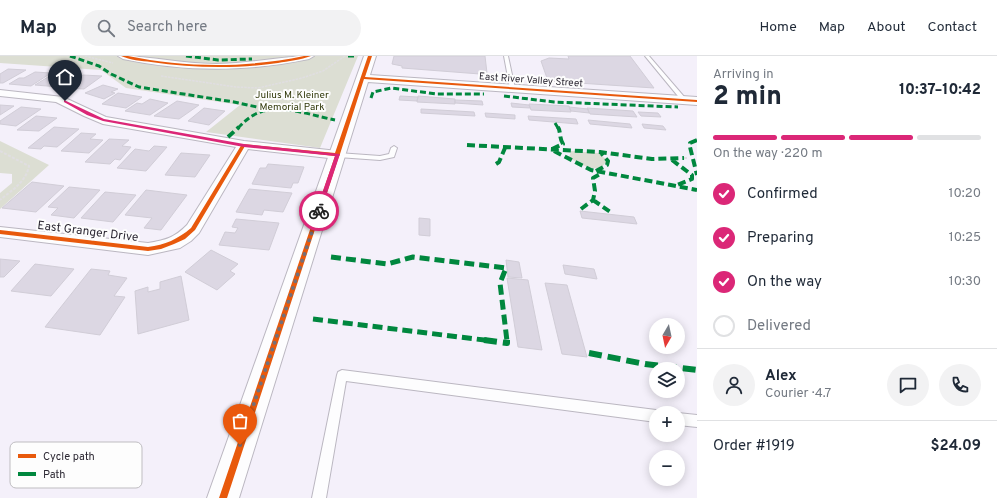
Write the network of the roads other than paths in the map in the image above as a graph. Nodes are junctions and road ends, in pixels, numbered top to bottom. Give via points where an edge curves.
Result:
1 (123, 56) edge
2 (309, 56) edge
3 (370, 56) edge
4 (506, 56) edge
5 (647, 56) edge
6 (363, 78) junction
7 (513, 88) junction
8 (0, 93) edge
9 (690, 100) edge
10 (244, 145) junction
11 (394, 148) dead end
12 (338, 154) junction
13 (0, 232) edge
14 (649, 415) edge
15 (685, 420) edge
16 (697, 421) edge
17 (223, 498) edge
18 (319, 498) edge

1 - 2 street via 144,61 202,66 266,64
3 - 6 street
4 - 7 lane
5 - 9 lane
6 - 7 street, East River Valley Street
6 - 12 street
7 - 9 street, East River Valley Street
8 - 10 street via 59,99 103,120
10 - 12 street
10 - 13 street, East Granger Drive via 194,229 174,244 148,249
11 - 12 lane via 392,156 380,158
12 - 17 street
14 - 18 lane via 342,375
15 - 16 lane

